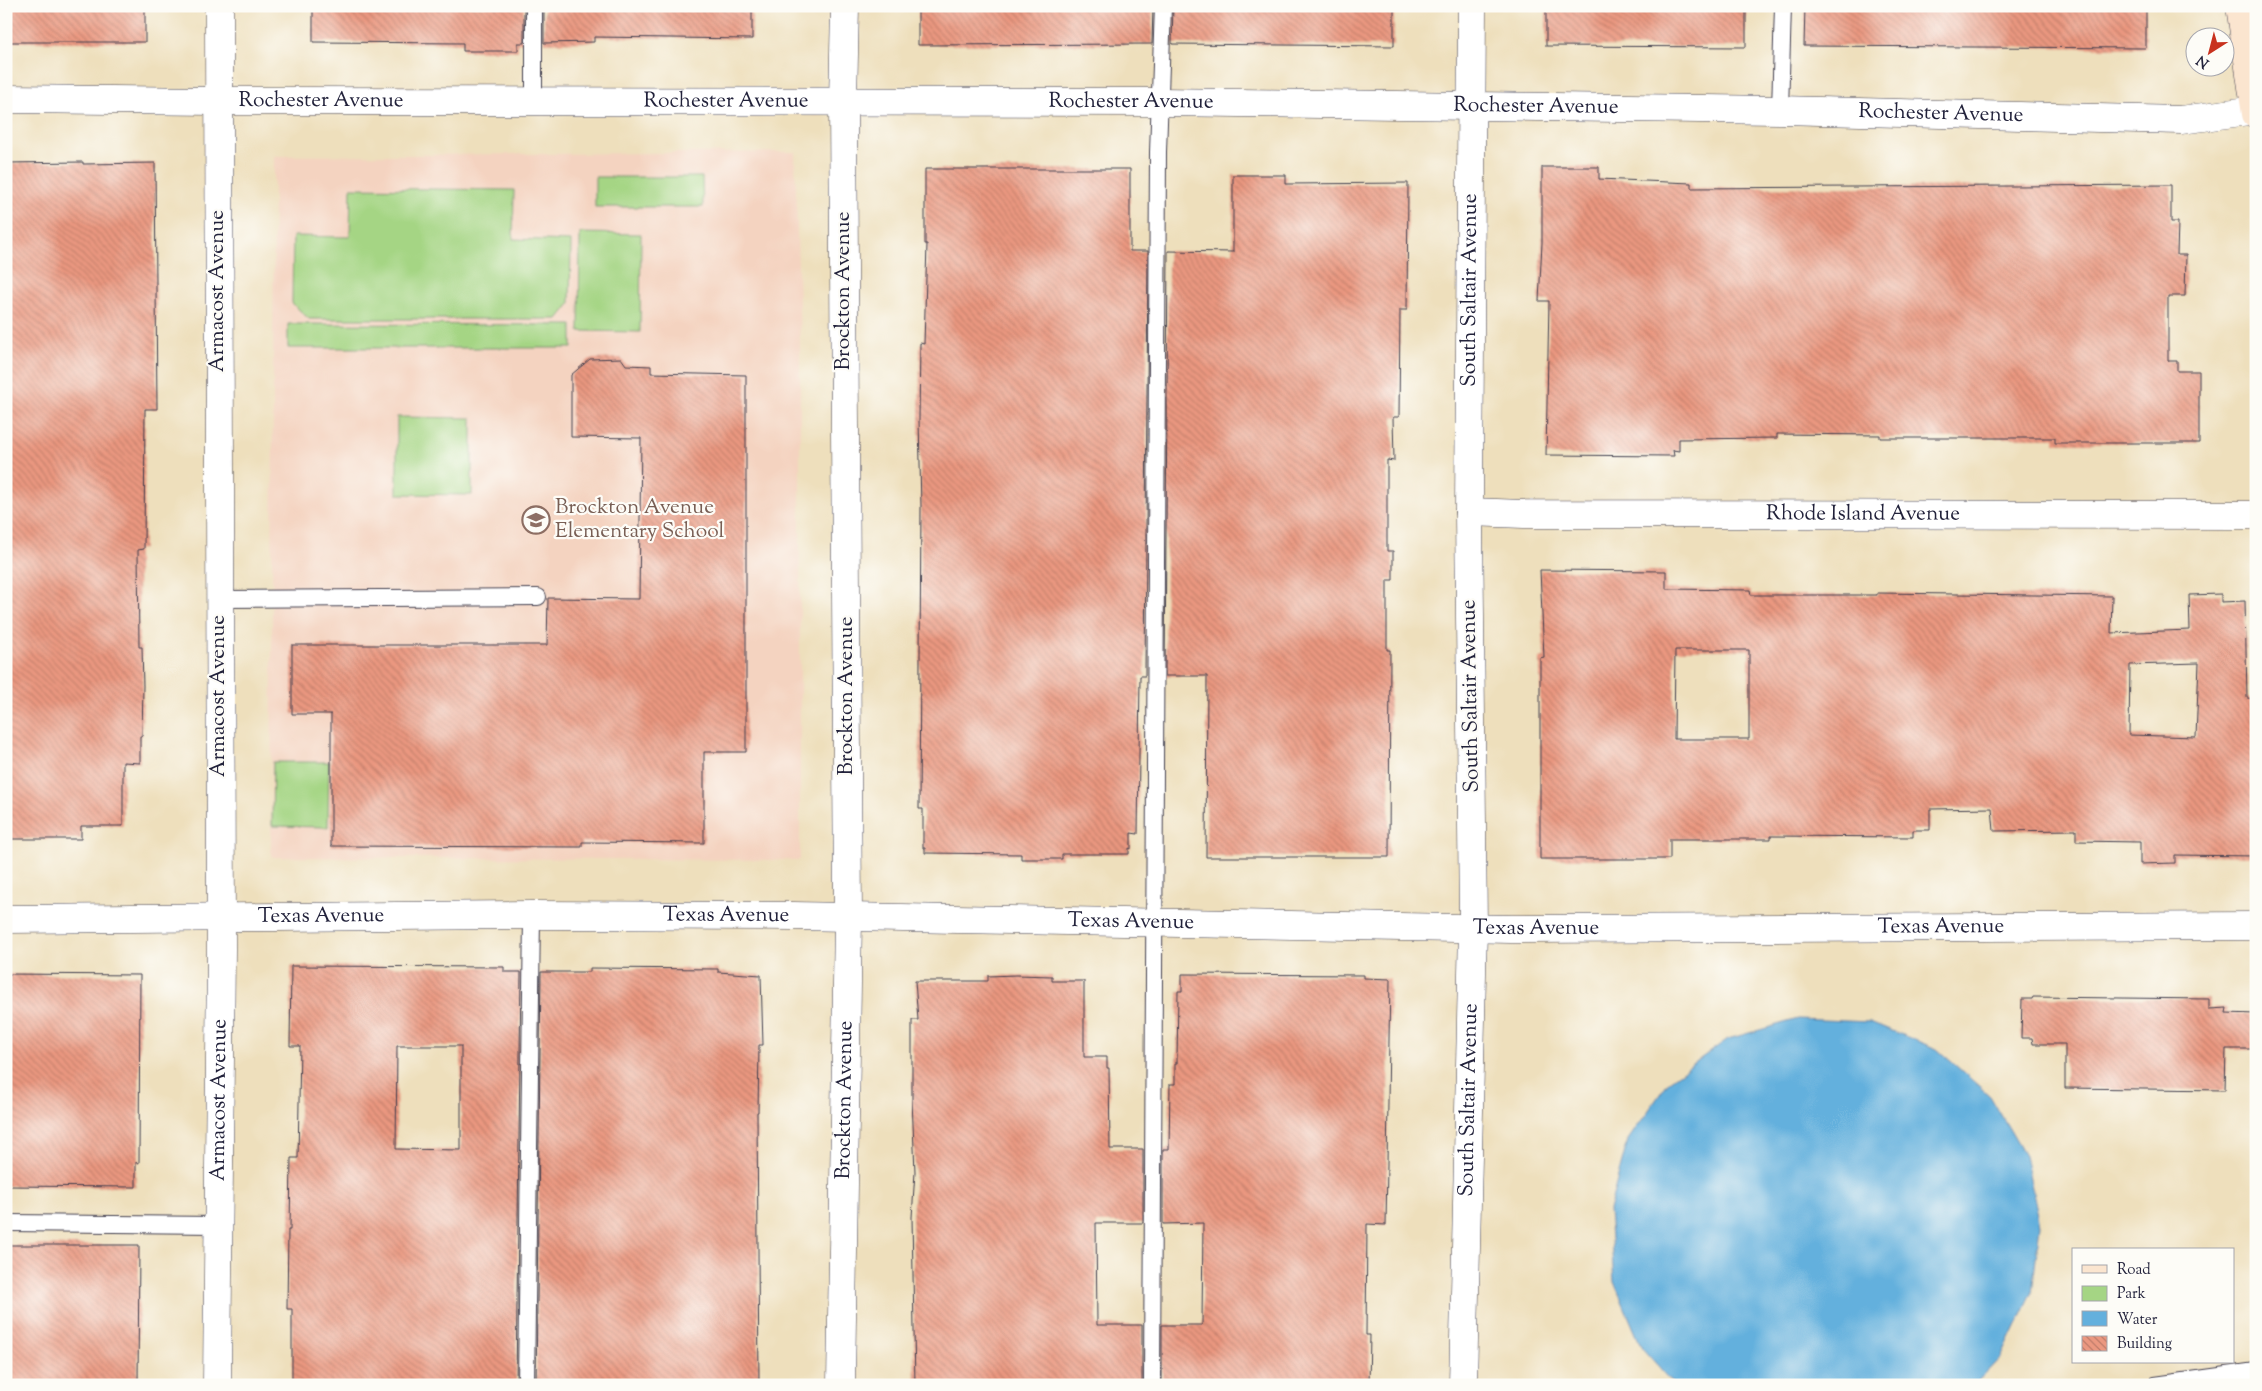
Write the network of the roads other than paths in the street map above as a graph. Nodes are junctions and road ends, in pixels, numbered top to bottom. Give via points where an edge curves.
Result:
1 (219, 6) edge
2 (534, 6) edge
3 (845, 6) edge
4 (1163, 6) edge
5 (1472, 6) edge
6 (1782, 6) edge
7 (2240, 6) edge
8 (6, 98) edge
9 (218, 101) junction
10 (534, 102) junction
11 (843, 102) junction
12 (1159, 102) junction
13 (1472, 107) junction
14 (1780, 110) junction
15 (2255, 110) edge
16 (2256, 114) edge
17 (1469, 512) junction
18 (2256, 515) edge
19 (538, 597) dead end
20 (219, 599) junction
21 (532, 915) junction
22 (220, 917) junction
23 (848, 917) junction
24 (6, 918) edge
25 (1154, 921) junction
26 (2256, 926) edge
27 (1473, 928) junction
28 (6, 1223) edge
29 (220, 1225) junction
30 (2256, 1372) edge
31 (218, 1385) edge
32 (526, 1385) edge
33 (841, 1385) edge
34 (1152, 1385) edge
35 (1463, 1385) edge
36 (2155, 1385) edge

1 - 9 street, Armacost Avenue
2 - 10 lane
3 - 11 street, Brockton Avenue
4 - 12 lane
5 - 13 street, South Saltair Avenue
6 - 14 lane
7 - 15 main road
8 - 9 street, Rochester Avenue
9 - 10 street, Rochester Avenue
9 - 20 street, Armacost Avenue
10 - 11 street, Rochester Avenue
11 - 12 street, Rochester Avenue
11 - 23 street, Brockton Avenue
12 - 13 street, Rochester Avenue
12 - 25 lane
13 - 14 street, Rochester Avenue
13 - 17 street, South Saltair Avenue
14 - 15 street, Rochester Avenue via 2182,120
15 - 16 main road
17 - 18 street, Rhode Island Avenue
17 - 27 street, South Saltair Avenue
19 - 20 lane
20 - 22 street, Armacost Avenue
21 - 22 street, Texas Avenue
21 - 23 street, Texas Avenue
21 - 32 lane
22 - 24 street, Texas Avenue
22 - 29 street, Armacost Avenue
23 - 25 street, Texas Avenue
23 - 33 street, Brockton Avenue
25 - 27 street, Texas Avenue
25 - 34 lane
26 - 27 street, Texas Avenue
27 - 35 street, South Saltair Avenue
28 - 29 lane
29 - 31 street, Armacost Avenue
30 - 36 lane

